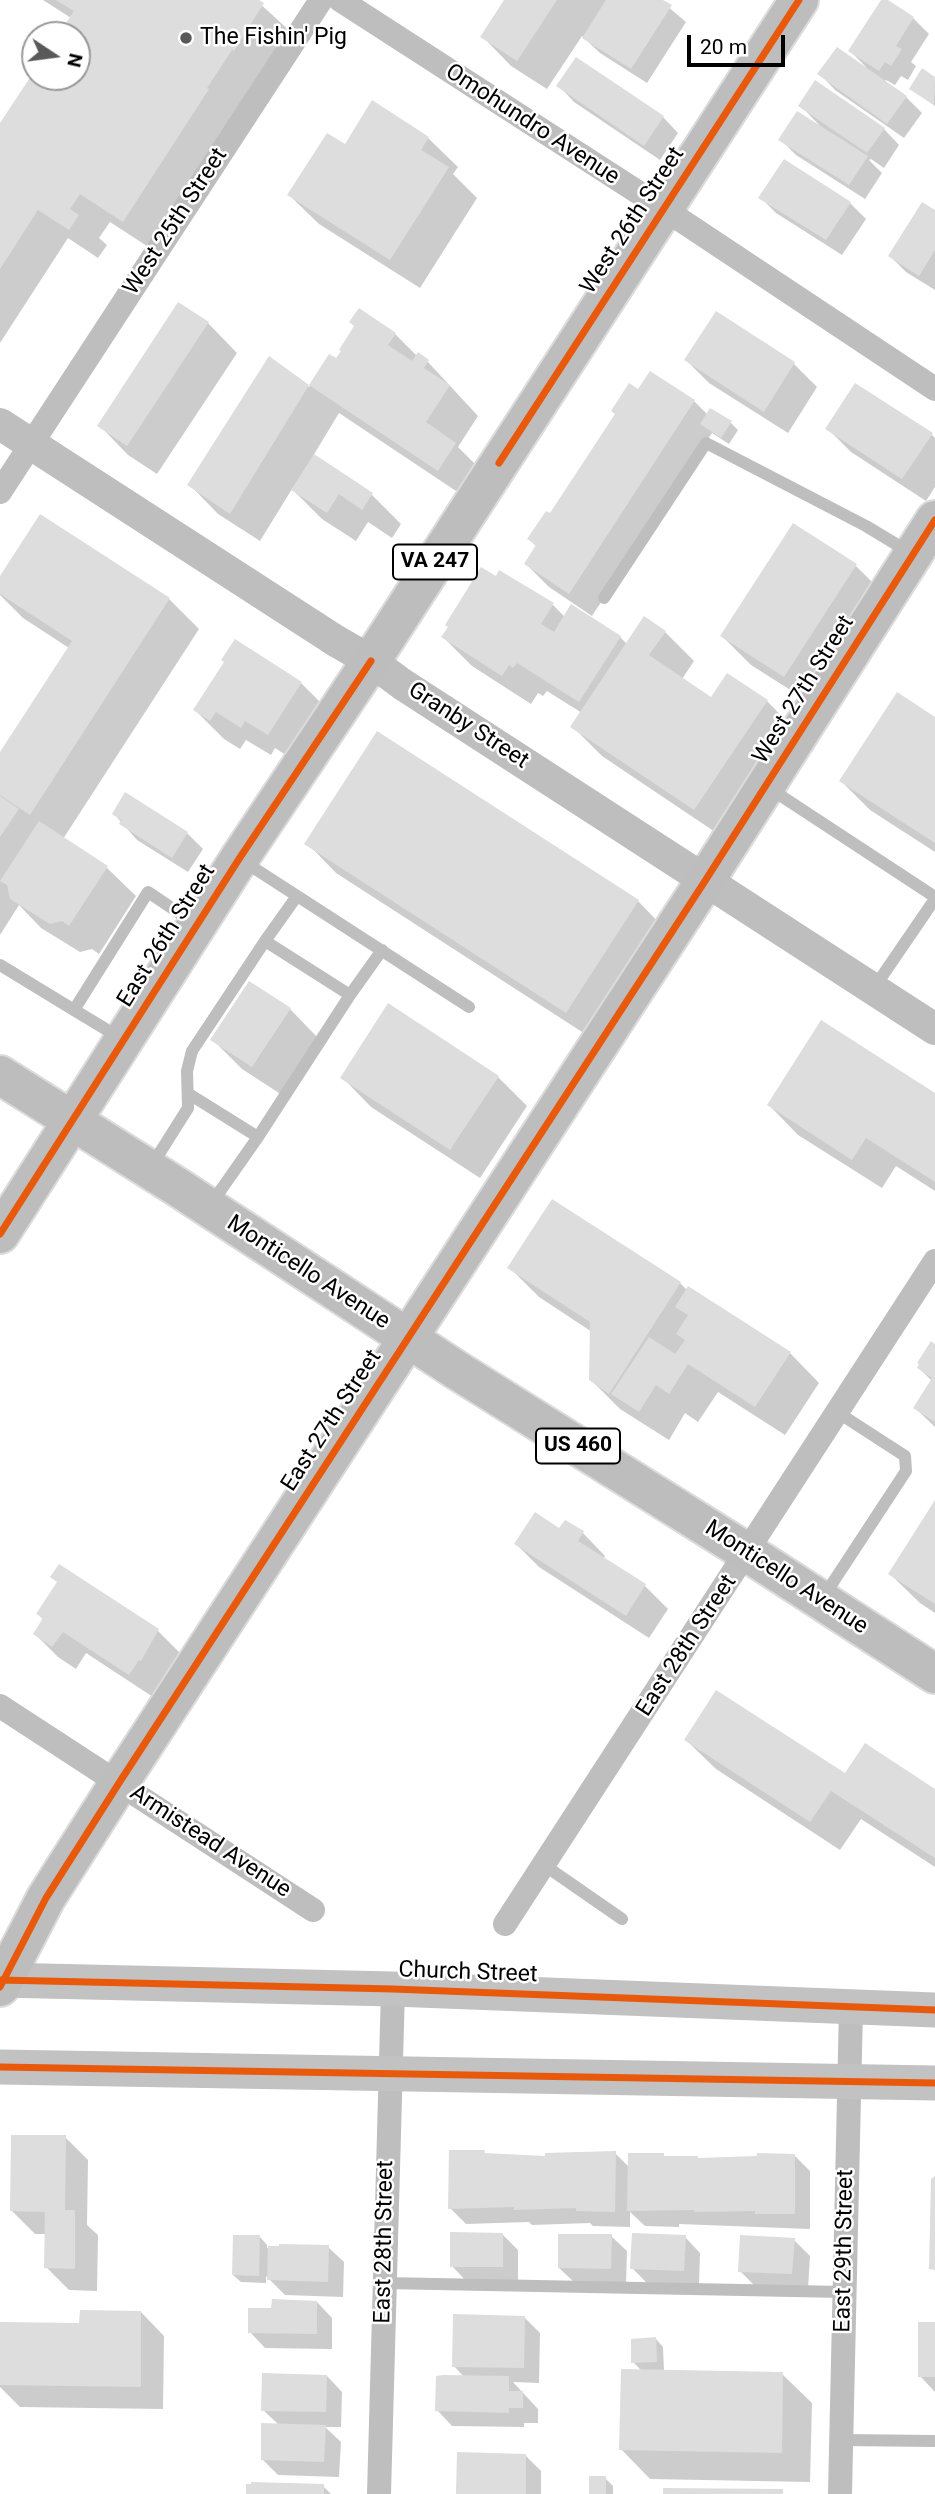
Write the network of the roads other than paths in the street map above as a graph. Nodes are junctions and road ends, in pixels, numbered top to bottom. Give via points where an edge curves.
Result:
1 (321, 0) edge
2 (340, 0) edge
3 (799, 0) edge
4 (664, 209) junction
5 (935, 389) edge
6 (0, 424) edge
7 (31, 444) junction
8 (0, 492) edge
9 (935, 520) edge
10 (912, 554) junction
11 (604, 598) dead end
12 (371, 661) junction
13 (766, 785) junction
14 (239, 859) junction
15 (705, 881) junction
16 (297, 896) junction
17 (935, 898) edge
18 (198, 925) junction
19 (265, 941) junction
20 (382, 950) junction
21 (0, 965) edge
22 (873, 989) junction
23 (350, 995) junction
24 (469, 1007) dead end
25 (74, 1010) junction
26 (935, 1029) edge
27 (124, 1041) junction
28 (0, 1075) edge
29 (189, 1094) junction
30 (72, 1121) junction
31 (258, 1137) junction
32 (149, 1169) junction
33 (208, 1207) junction
34 (0, 1234) edge
35 (933, 1269) edge
36 (408, 1339) junction
37 (837, 1412) junction
38 (748, 1553) junction
39 (821, 1600) junction
40 (935, 1675) edge
41 (0, 1706) edge
42 (119, 1783) junction
43 (544, 1865) junction
44 (313, 1910) dead end
45 (622, 1919) dead end
46 (505, 1924) dead end
47 (1, 1982) edge
48 (393, 1989) junction
49 (851, 2008) junction
50 (935, 2010) edge
51 (0, 2067) edge
52 (390, 2073) junction
53 (849, 2082) junction
54 (935, 2083) edge
55 (384, 2284) junction
56 (844, 2292) junction
57 (841, 2440) junction
58 (935, 2441) edge
59 (379, 2494) edge
60 (840, 2494) edge

1 - 7 street, West 25th Street
2 - 4 street, Omohundro Avenue
3 - 4 main road, West 26th Street / VA 247
4 - 5 street, Omohundro Avenue
4 - 12 main road, West 26th Street / VA 247
6 - 7 street, Granby Street
7 - 8 street, West 25th Street
7 - 12 street, Granby Street
9 - 10 main road, West 27th Street
10 - 11 lane via 706,443
10 - 13 main road, West 27th Street
12 - 14 main road, East 26th Street / VA 247
12 - 15 street, Granby Street
13 - 15 main road, West 27th Street
13 - 17 lane
14 - 16 lane
14 - 18 main road, East 26th Street / VA 247
15 - 22 street, Granby Street
15 - 36 main road, East 27th Street
16 - 19 lane
16 - 20 lane
17 - 22 lane
18 - 25 lane via 148,892
18 - 27 main road, East 26th Street / VA 247
19 - 23 lane
19 - 29 lane via 192,1051 187,1071
20 - 23 lane
20 - 24 lane
21 - 25 lane
22 - 26 street, Granby Street
23 - 31 lane
25 - 27 lane
27 - 30 main road, East 26th Street / VA 247
28 - 30 main road, Monticello Avenue / US 460
29 - 31 lane
29 - 32 lane via 187,1108
30 - 32 main road, Monticello Avenue / US 460
30 - 34 main road, East 26th Street / VA 247
31 - 33 lane
32 - 33 main road, Monticello Avenue / US 460
33 - 36 main road, Monticello Avenue / US 460
35 - 37 street, East 28th Street
36 - 38 main road, Monticello Avenue / US 460
36 - 42 main road, East 27th Street
37 - 38 street, East 28th Street
37 - 39 lane via 905,1456 906,1471
38 - 39 main road, Monticello Avenue / US 460
38 - 43 street, East 28th Street
39 - 40 main road, Monticello Avenue / US 460
41 - 42 street, Armistead Avenue
42 - 44 street, Armistead Avenue
42 - 47 main road, East 27th Street via 46,1898
43 - 45 lane
43 - 46 street, East 28th Street
47 - 48 main road, Church Street
48 - 49 main road, Church Street
48 - 52 street, East 28th Street
49 - 50 main road, Church Street
49 - 53 street, East 29th Street
51 - 52 main road
52 - 53 main road
52 - 55 street, East 28th Street
53 - 54 main road
53 - 56 street, East 29th Street
55 - 56 lane
55 - 59 street, East 28th Street
56 - 57 street, East 29th Street
57 - 58 lane
57 - 60 street, East 29th Street

